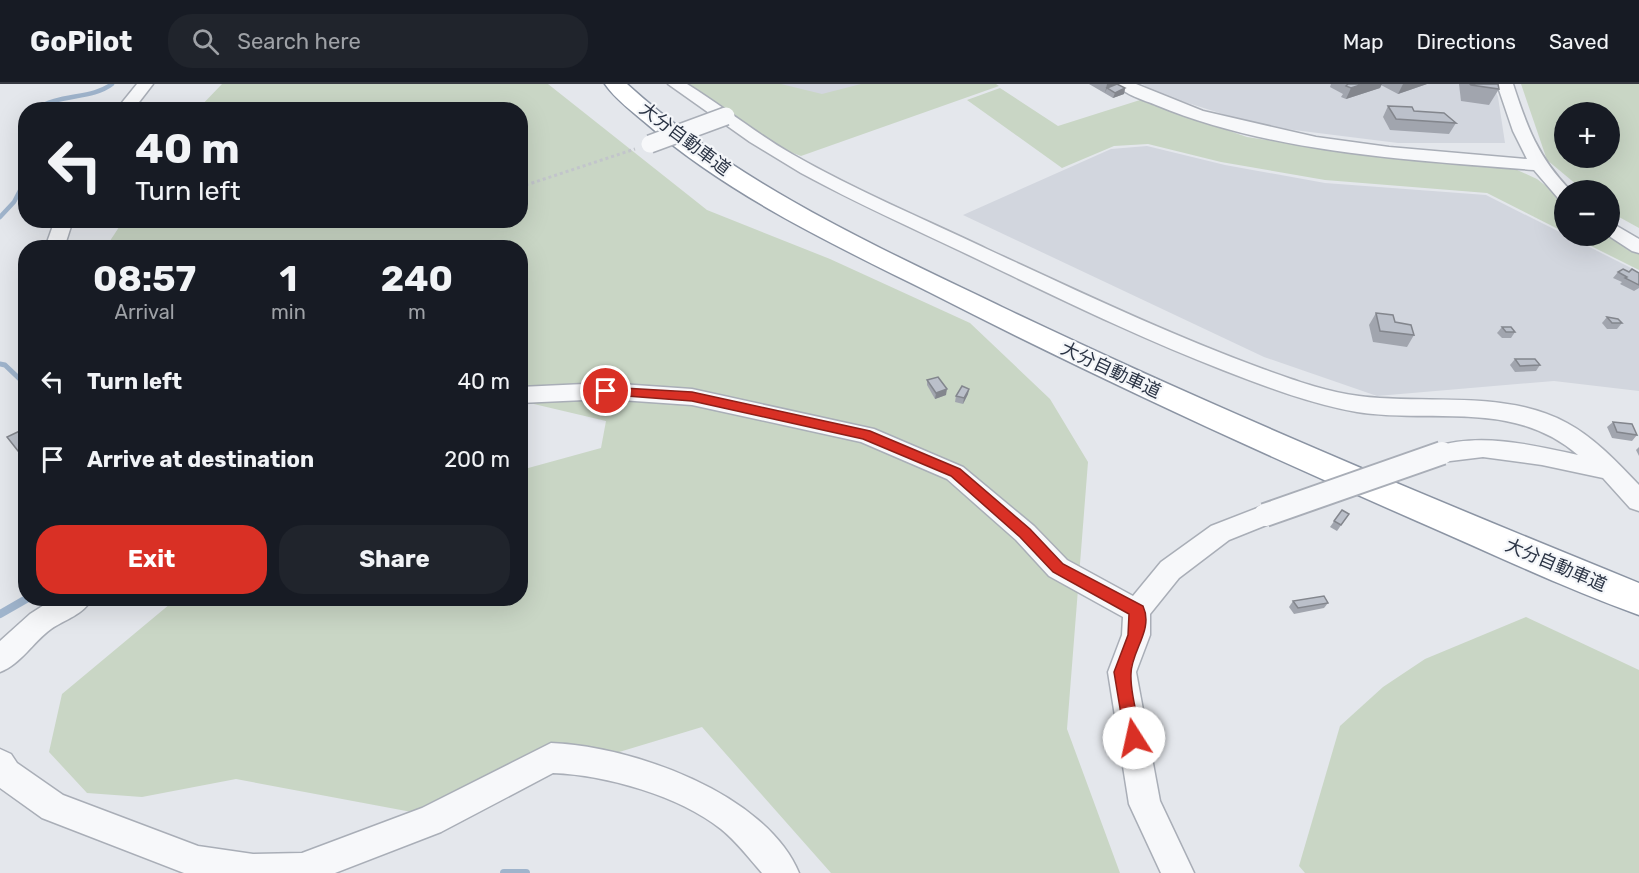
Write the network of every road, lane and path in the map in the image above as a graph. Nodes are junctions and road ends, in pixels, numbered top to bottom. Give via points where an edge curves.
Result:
1 (145, 84) edge
2 (615, 84) edge
3 (637, 84) edge
4 (676, 84) edge
5 (1124, 84) edge
6 (1505, 84) edge
7 (130, 102) edge
8 (726, 116) junction
9 (650, 144) joint
10 (1536, 165) junction
11 (1554, 184) edge
12 (528, 185) edge
13 (1620, 235) edge
14 (1639, 247) edge
15 (528, 395) edge
16 (1611, 471) junction
17 (1639, 480) edge
18 (1639, 501) edge
19 (1639, 577) edge
20 (1639, 599) edge
21 (66, 606) edge
22 (1137, 611) junction
23 (0, 659) edge
24 (0, 764) edge
25 (783, 873) edge
26 (1178, 873) edge

1 - 7 street
2 - 20 highway, 大分自動車道 via 654,120 703,156 776,201 904,269 1185,405
3 - 19 highway, 大分自動車道 via 722,151 791,193 918,260 1197,391
4 - 8 street
5 - 10 street via 1191,113 1319,144
6 - 10 street
8 - 9 street, bridge
8 - 16 street via 782,155 850,191 1193,350 1326,398 1392,407 1480,410 1539,420 1576,440
9 - 12 path
10 - 11 street
13 - 14 street
15 - 22 street via 606,391 692,397 866,435 956,473 1025,533 1058,568
16 - 17 street
16 - 18 street
16 - 22 street, bridge via 1483,448 1442,453 1220,533 1170,570
21 - 23 street via 40,622
22 - 26 street via 1136,635 1122,672 1145,804
24 - 25 street via 6,774 53,807 198,862 253,870 302,869 430,821 551,758 571,757 663,782 722,811

